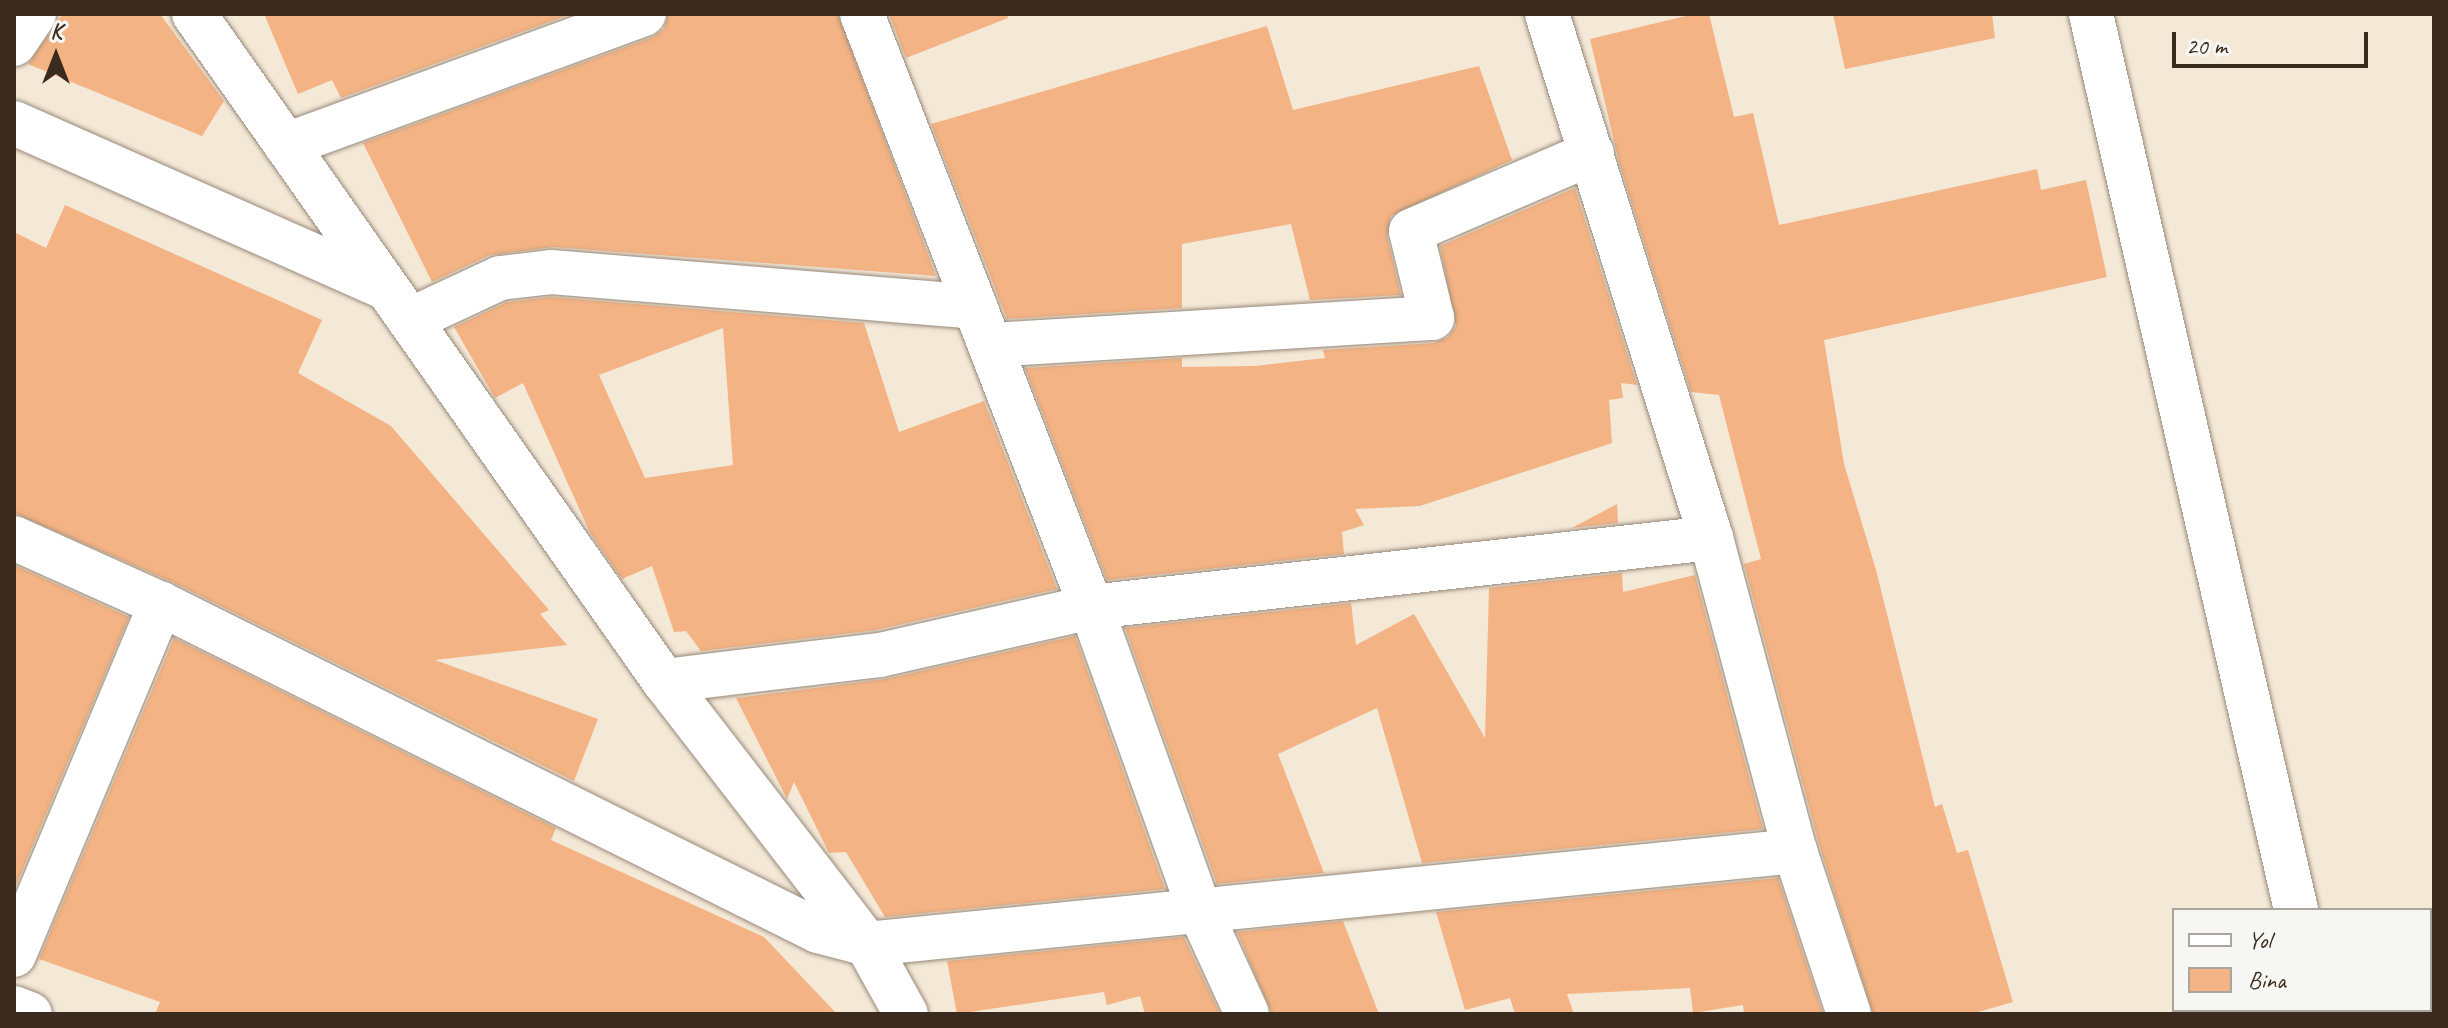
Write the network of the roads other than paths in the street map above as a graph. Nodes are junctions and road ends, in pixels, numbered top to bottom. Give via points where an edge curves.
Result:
1 (34, 14) edge
2 (194, 14) edge
3 (644, 14) edge
4 (862, 14) edge
5 (1547, 14) edge
6 (2091, 14) edge
7 (14, 44) edge
8 (14, 123) edge
9 (286, 145) junction
10 (1592, 153) junction
11 (398, 304) junction
12 (983, 326) junction
13 (14, 538) edge
14 (1711, 538) junction
15 (161, 604) junction
16 (1091, 607) junction
17 (664, 681) junction
18 (1795, 851) junction
19 (2296, 908) edge
20 (1199, 909) junction
21 (867, 944) junction
22 (14, 955) edge
23 (14, 1008) edge
24 (30, 1014) edge
25 (906, 1014) edge
26 (1247, 1014) edge
27 (1849, 1014) edge

1 - 7 street
2 - 9 street
3 - 9 street
4 - 12 street
5 - 10 street
6 - 19 street
8 - 11 street
9 - 11 street
10 - 12 street via 1411,231 1432,318
10 - 14 street
11 - 12 street via 500,278 551,272
11 - 17 street
12 - 16 street
13 - 15 street
14 - 16 street
14 - 18 street
15 - 21 street via 818,931
15 - 22 street
16 - 17 street via 880,655
16 - 20 street
17 - 21 street
18 - 20 street
18 - 27 street
20 - 21 street
20 - 26 street
21 - 25 street
23 - 24 street

